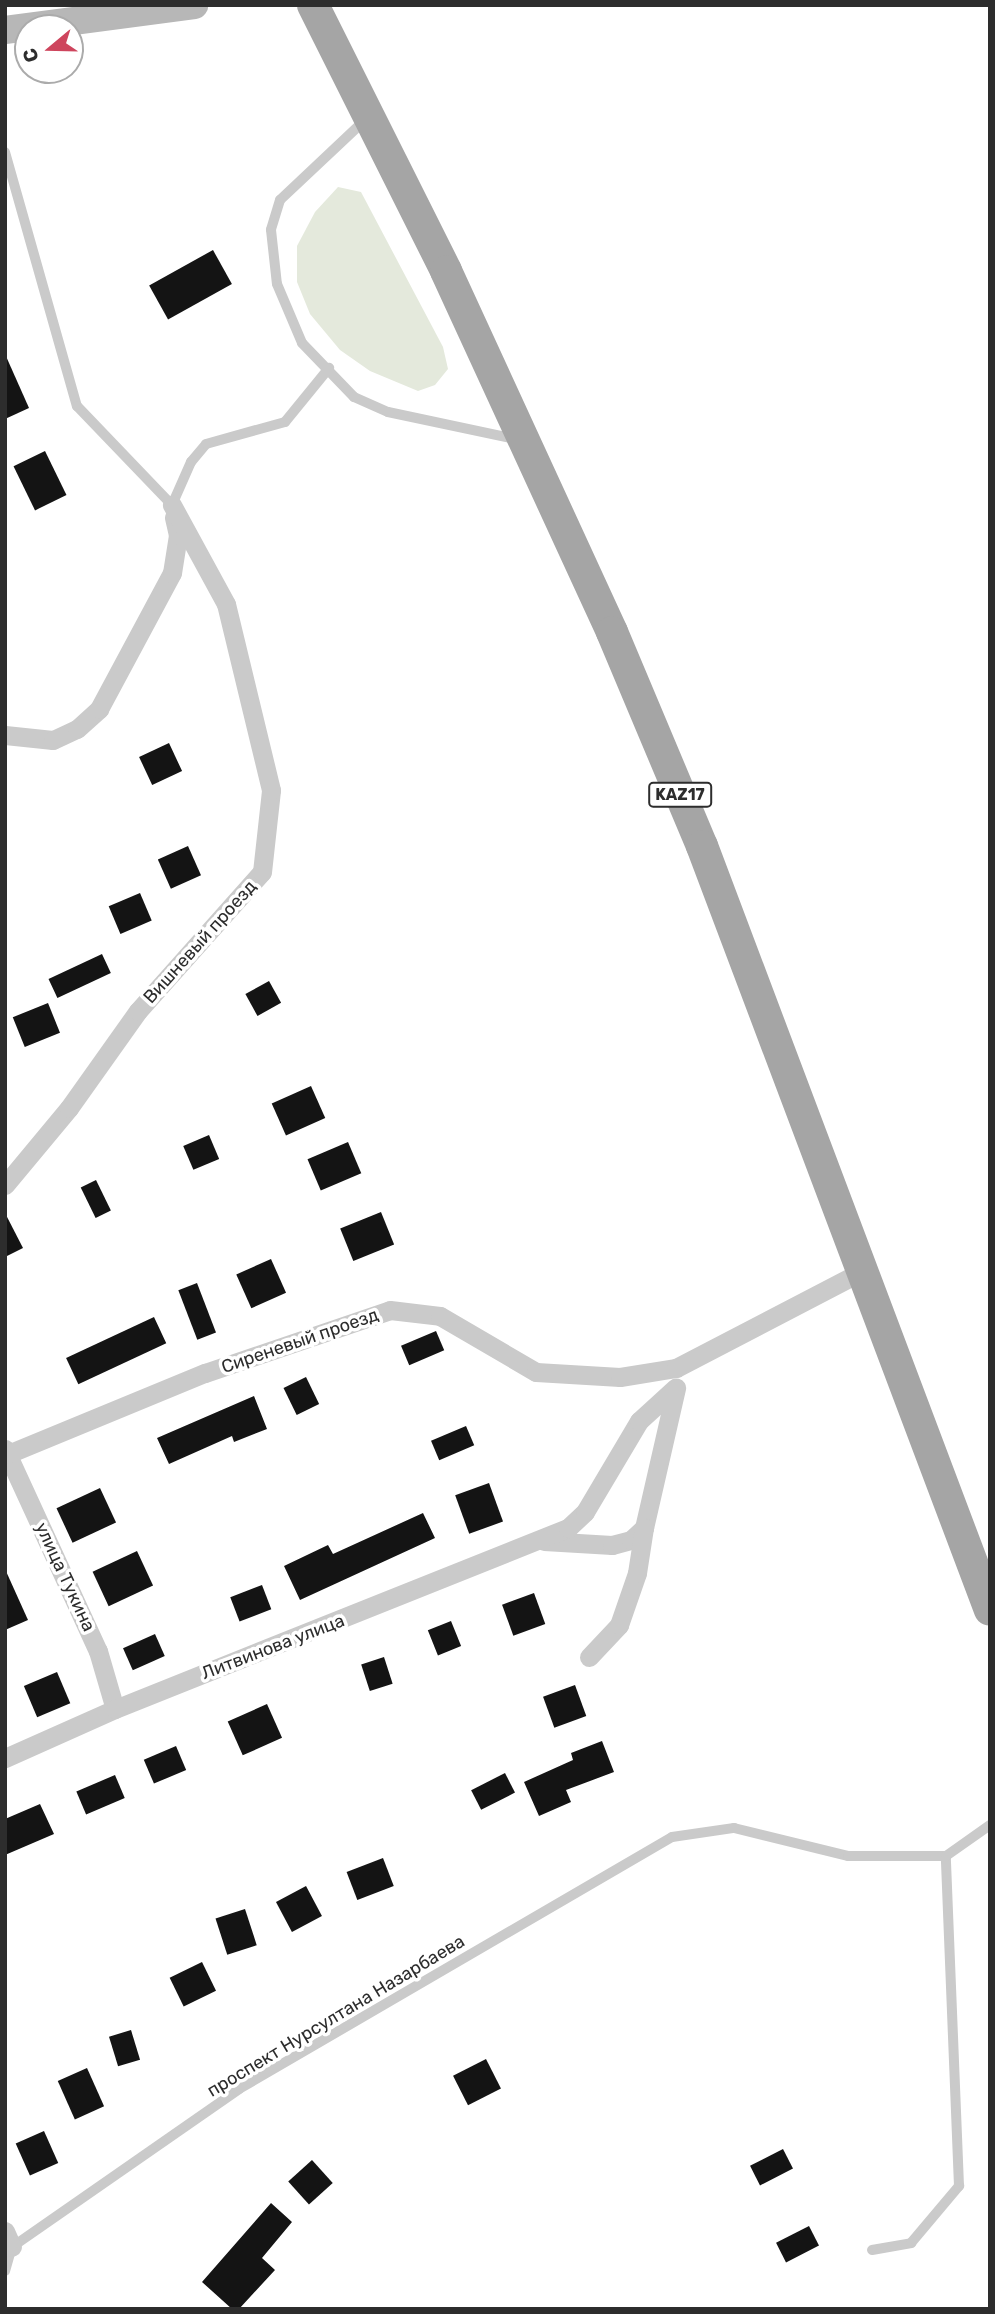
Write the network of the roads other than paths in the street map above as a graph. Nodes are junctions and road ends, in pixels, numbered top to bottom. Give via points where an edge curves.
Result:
1 (194, 5) edge
2 (313, 5) edge
3 (5, 30) edge
4 (369, 116) junction
5 (5, 152) edge
6 (329, 368) junction
7 (527, 442) junction
8 (172, 505) junction
9 (5, 734) edge
10 (5, 1185) edge
11 (862, 1271) junction
12 (705, 1352) junction
13 (675, 1388) junction
14 (7, 1451) edge
15 (644, 1528) junction
16 (543, 1541) junction
17 (990, 1610) edge
18 (589, 1657) dead end
19 (115, 1709) junction
20 (5, 1758) edge
21 (990, 1825) edge
22 (946, 1856) junction
23 (9, 2239) edge
24 (873, 2250) dead end
25 (5, 2271) edge

1 - 3 main road
2 - 4 main road, KAZ17
4 - 6 lane via 280,200 271,230 277,284 302,343
4 - 7 main road, KAZ17
5 - 8 lane via 77,406
6 - 7 lane via 354,397 388,412
6 - 8 lane via 285,422 206,444 191,462
7 - 11 main road, KAZ17 via 702,846
8 - 9 street via 178,535 172,573 99,709 77,729 53,740
8 - 10 street, Вишневый проезд via 229,617 271,790 262,872 138,1011 69,1108
11 - 12 street, Сиреневый проезд
11 - 17 main road, KAZ17
12 - 13 street
12 - 14 street, Сиреневый проезд via 676,1368 650,1374 536,1372 440,1316 390,1310 205,1373
13 - 15 street
13 - 16 street via 639,1421 585,1512
14 - 19 street, улица Тукина via 98,1651
15 - 16 street via 631,1540 612,1545
15 - 18 street via 637,1573 620,1625
16 - 19 street, Литвинова улица
19 - 20 street, Литвинова улица
21 - 22 lane
22 - 23 lane, проспект Нурсултана Назарбаева via 848,1856 734,1828 672,1837 239,2089
22 - 24 lane via 958,2186 911,2244
23 - 25 lane, проспект Нурсултана Назарбаева

